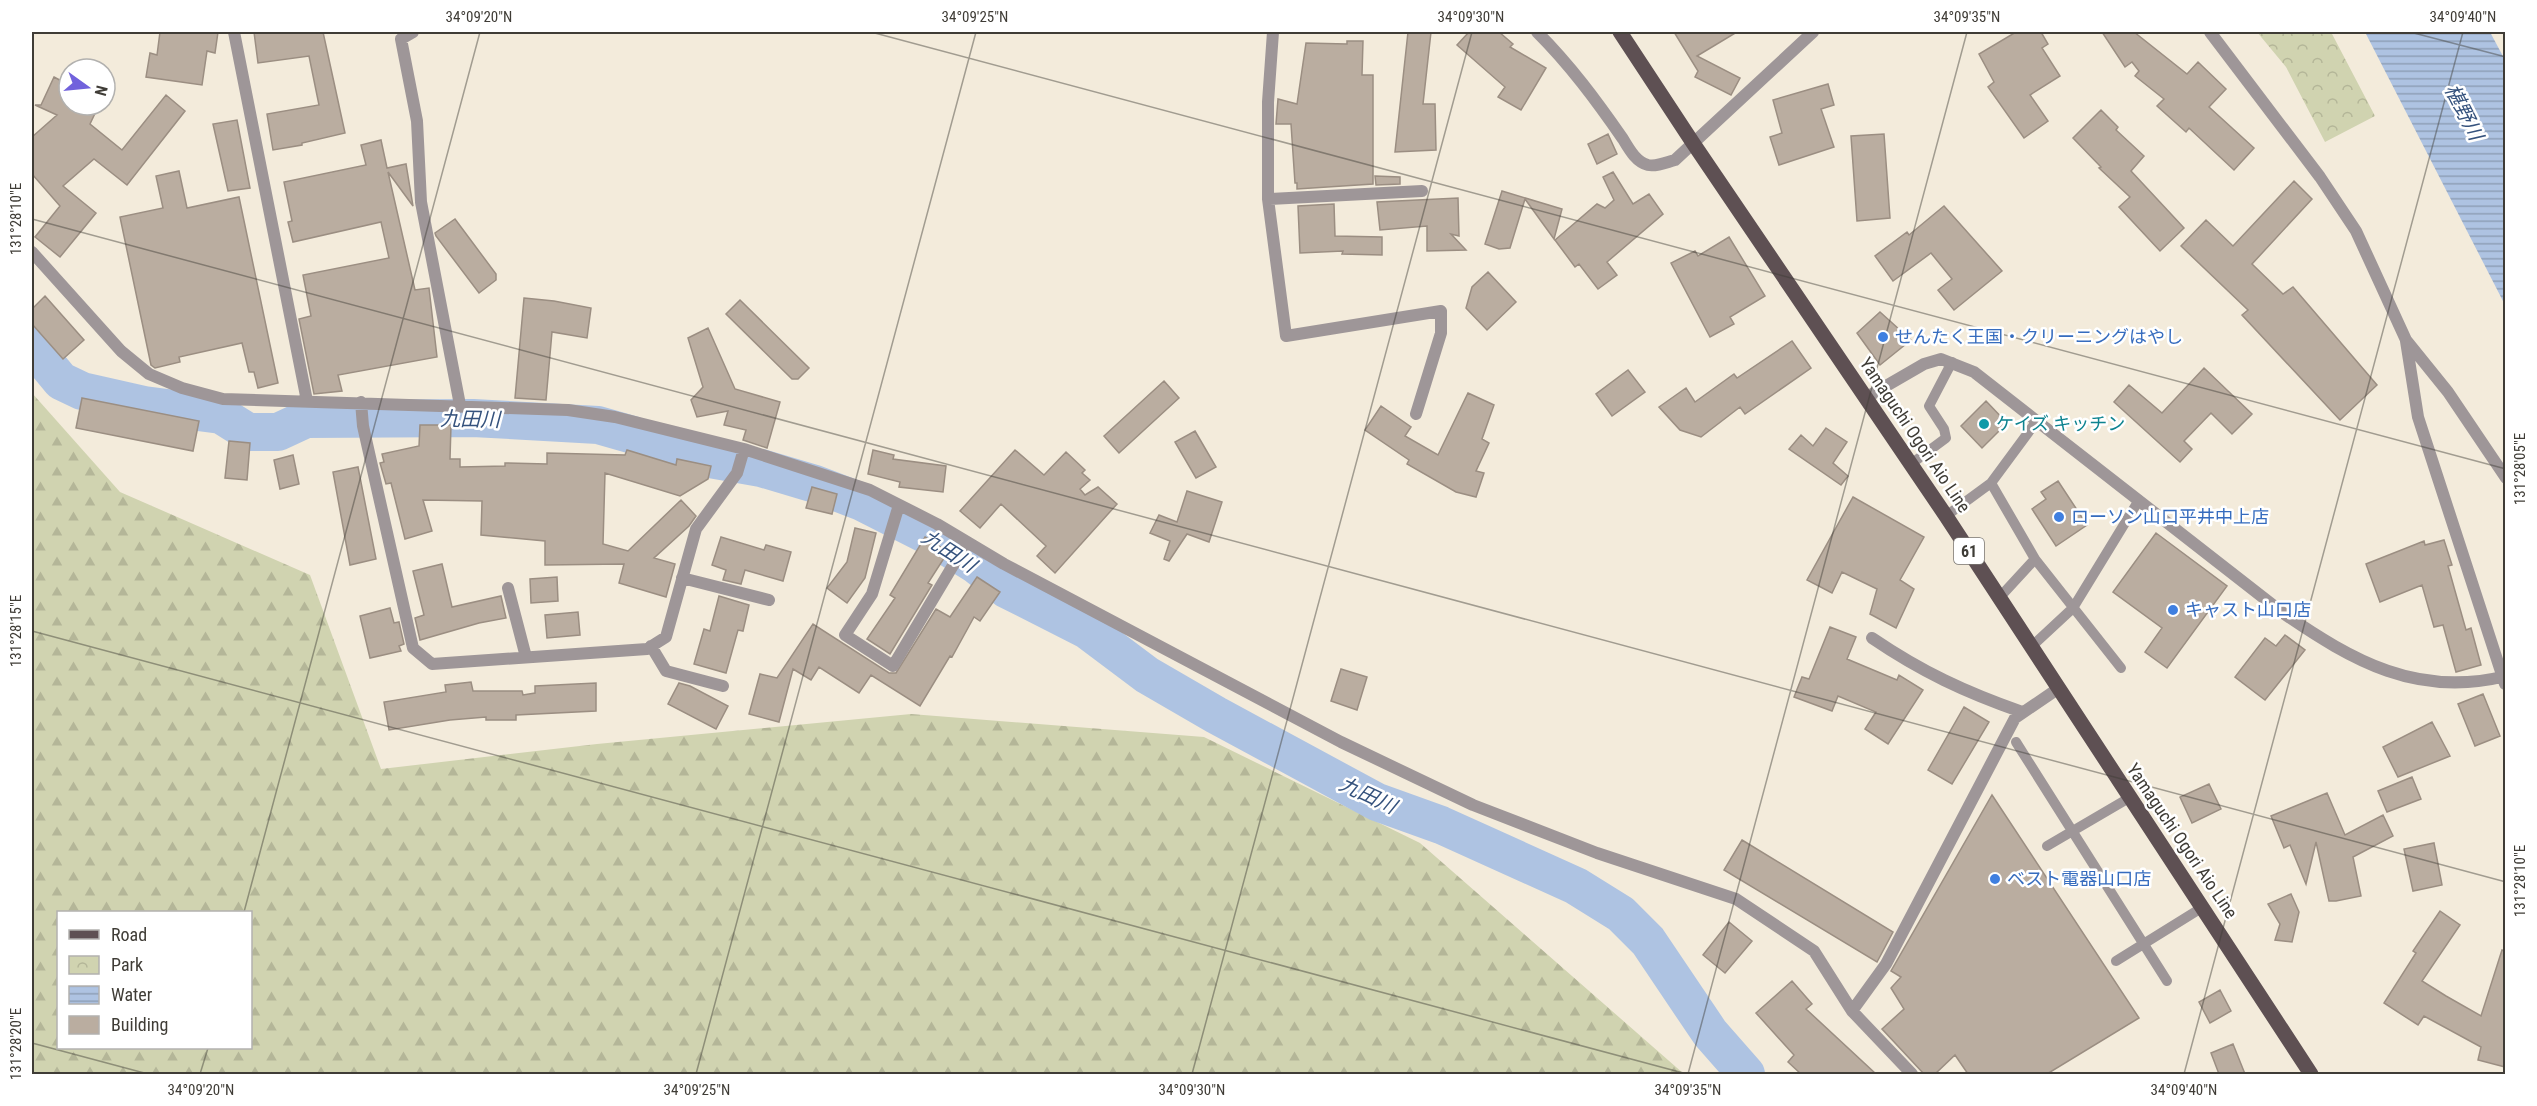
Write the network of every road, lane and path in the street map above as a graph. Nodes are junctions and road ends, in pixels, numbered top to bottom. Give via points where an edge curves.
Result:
1 (234, 32) edge
2 (413, 32) edge
3 (1274, 32) edge
4 (1536, 32) edge
5 (1620, 32) edge
6 (1813, 32) edge
7 (2210, 32) edge
8 (1693, 142) junction
9 (1422, 191) dead end
10 (1268, 199) junction
11 (32, 252) edge
12 (2406, 340) junction
13 (1952, 362) junction
14 (1867, 397) junction
15 (307, 401) junction
16 (460, 405) junction
17 (361, 407) junction
18 (1416, 414) dead end
19 (2036, 422) junction
20 (743, 452) junction
21 (1911, 464) junction
22 (2505, 478) edge
23 (1991, 483) junction
24 (2139, 500) junction
25 (898, 509) junction
26 (1946, 516) junction
27 (966, 545) junction
28 (2035, 559) junction
29 (682, 578) junction
30 (508, 588) dead end
31 (2000, 597) junction
32 (769, 600) dead end
33 (2073, 608) junction
34 (1872, 638) dead end
35 (651, 646) junction
36 (2032, 646) junction
37 (526, 657) junction
38 (2121, 668) dead end
39 (2505, 679) edge
40 (723, 686) dead end
41 (2060, 688) junction
42 (2022, 712) junction
43 (2016, 741) dead end
44 (2129, 798) junction
45 (2072, 831) junction
46 (2047, 846) dead end
47 (2203, 907) junction
48 (2143, 944) junction
49 (2116, 961) dead end
50 (2167, 981) dead end
51 (1852, 1011) junction
52 (1912, 1074) edge
53 (2311, 1074) edge

1 - 15 street
2 - 16 street via 401,39 417,121 421,202
3 - 10 street via 1268,102
4 - 8 street via 1567,61 1635,157 1647,165 1660,165 1675,160
5 - 8 main road, Yamaguchi Ogori Aio Line / 61
6 - 8 street
7 - 12 street via 2356,231
8 - 14 main road, Yamaguchi Ogori Aio Line / 61
9 - 10 street
10 - 18 street via 1286,336 1441,311 1442,333
11 - 15 street via 121,351 149,374 223,399
12 - 22 street via 2448,392
12 - 39 street via 2418,417
13 - 14 street via 1941,359 1924,364
13 - 19 street via 1974,372
13 - 21 lane via 1929,406 1946,438
14 - 21 main road, Yamaguchi Ogori Aio Line / 61
15 - 17 street
16 - 17 street
16 - 20 street via 568,410 615,417
17 - 37 street via 412,648 432,664
19 - 23 lane
19 - 24 street
20 - 25 street via 870,490
20 - 29 street via 737,473 696,529
21 - 26 main road, Yamaguchi Ogori Aio Line / 61
23 - 26 lane
23 - 28 lane
24 - 33 lane
24 - 39 street via 2331,646 2376,668 2416,679 2464,684
25 - 27 street
25 - 27 street via 872,594 845,634 892,666
26 - 31 main road, Yamaguchi Ogori Aio Line / 61
27 - 51 street via 1341,742 1473,805 1597,853 1736,898 1815,951
28 - 31 lane
28 - 33 lane
29 - 32 street
29 - 35 street via 666,637
30 - 37 street
31 - 36 main road, Yamaguchi Ogori Aio Line / 61
33 - 36 lane
33 - 38 lane
34 - 42 street via 1906,661 1968,693
35 - 37 street
35 - 40 street via 666,670
36 - 41 main road, Yamaguchi Ogori Aio Line / 61
41 - 42 street
41 - 44 main road, Yamaguchi Ogori Aio Line / 61
42 - 51 street via 2015,718 1886,964
43 - 45 lane
44 - 45 lane
44 - 47 main road, Yamaguchi Ogori Aio Line / 61
45 - 46 lane
45 - 48 lane
47 - 48 lane
47 - 53 main road, Yamaguchi Ogori Aio Line / 61
48 - 49 lane
48 - 50 lane
51 - 52 street

